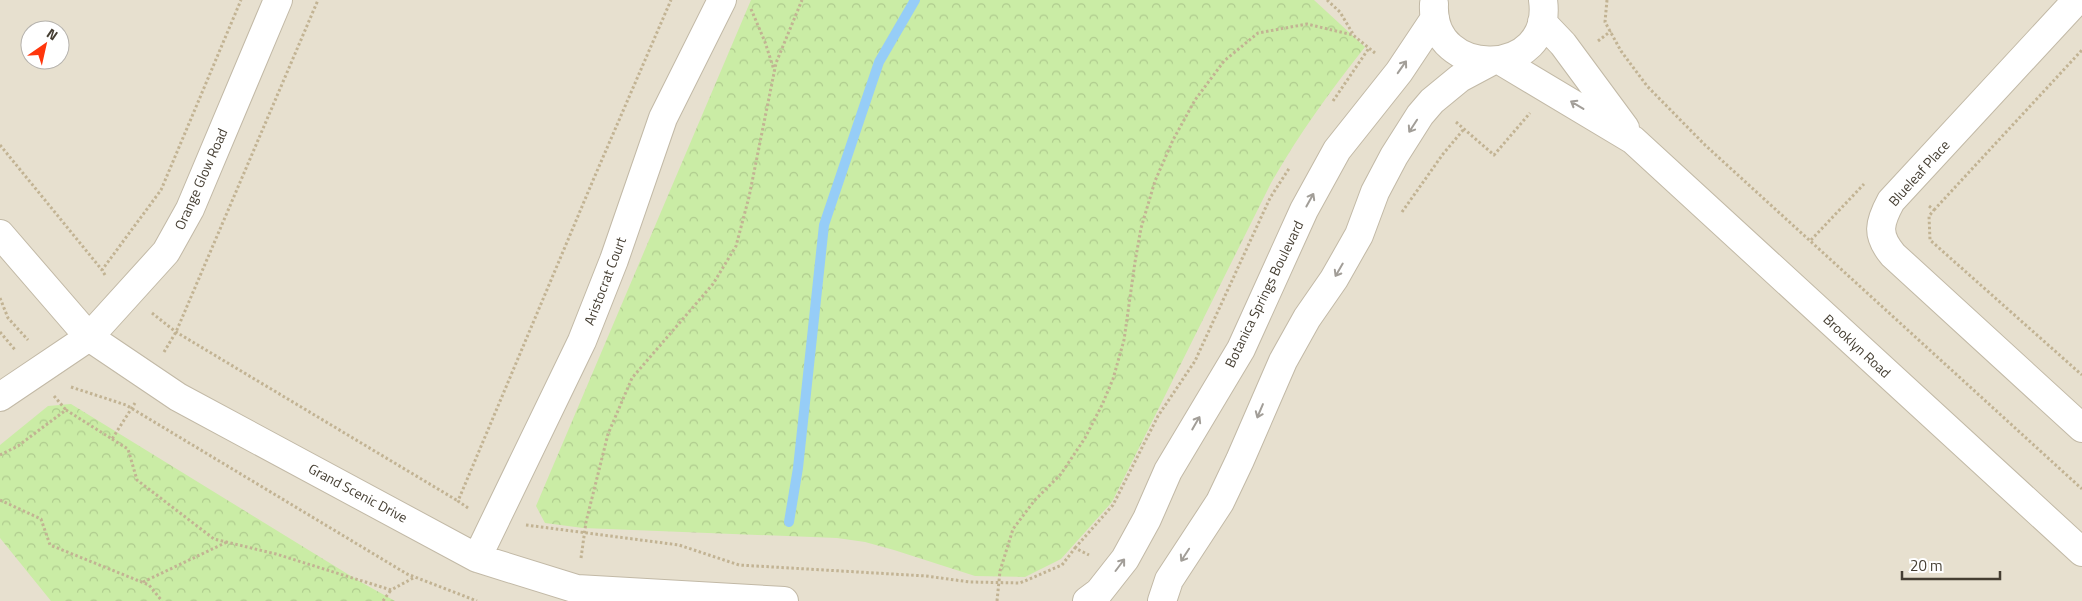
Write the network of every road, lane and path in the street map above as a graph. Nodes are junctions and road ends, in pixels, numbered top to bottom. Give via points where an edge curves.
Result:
1 (241, 0) edge
2 (278, 0) edge
3 (318, 0) edge
4 (671, 0) edge
5 (722, 0) edge
6 (802, 0) edge
7 (1327, 0) edge
8 (1607, 0) edge
9 (2077, 0) edge
10 (1433, 6) edge
11 (749, 7) dead end
12 (1545, 8) edge
13 (1353, 35) junction
14 (1369, 48) junction
15 (2082, 50) edge
16 (1495, 61) junction
17 (775, 71) junction
18 (1399, 72) junction
19 (1551, 89) junction
20 (1432, 101) junction
21 (1330, 106) dead end
22 (1633, 140) junction
23 (0, 145) edge
24 (1292, 164) dead end
25 (1870, 177) dead end
26 (1906, 185) junction
27 (1934, 210) junction
28 (0, 234) edge
29 (1811, 240) junction
30 (102, 270) junction
31 (128, 295) junction
32 (0, 298) edge
33 (8, 318) dead end
34 (176, 332) junction
35 (89, 337) junction
36 (2082, 375) edge
37 (150, 378) junction
38 (69, 386) dead end
39 (0, 398) edge
40 (132, 408) junction
41 (2082, 428) edge
42 (112, 439) junction
43 (0, 455) edge
44 (2082, 489) edge
45 (0, 500) edge
46 (458, 501) junction
47 (497, 517) junction
48 (585, 532) junction
49 (227, 542) junction
50 (1075, 548) junction
51 (2082, 552) edge
52 (477, 558) junction
53 (1116, 570) junction
54 (415, 578) junction
55 (142, 582) junction
56 (998, 583) junction
57 (577, 589) junction
58 (391, 590) junction
59 (162, 601) edge
60 (383, 601) edge
61 (476, 601) edge
62 (784, 601) edge
63 (997, 601) edge
64 (1087, 601) edge
65 (1162, 601) edge

1 - 30 path via 161,190
2 - 31 street, Orange Glow Road via 190,209 166,252
3 - 34 path
4 - 46 path
5 - 47 street, Aristocrat Court via 663,118 582,342
6 - 17 path
7 - 13 path via 1340,12
8 - 29 path via 1605,22 1621,51 1647,86 1705,145
9 - 26 street, Blueleaf Place
10 - 16 street, Brooklyn Road via 1442,36 1455,50 1471,58
18 -> 10 street, Botanica Springs Boulevard
11 - 17 path
12 - 16 street via 1536,36 1527,47 1515,56
12 - 22 street, Brooklyn Road via 1563,44
13 - 14 path
13 - 56 path via 1307,24 1258,33 1224,61 1195,100 1155,181 1141,228 1124,340 1113,379 1085,438 1061,474 1034,501 1013,529
14 - 18 path
14 - 21 path
15 - 27 path
16 - 19 street, Brooklyn Road
16 - 20 street via 1460,78
17 - 48 path via 736,246 713,284 632,378 608,434
53 -> 18 street, Botanica Springs Boulevard via 1147,519 1168,471 1241,349 1304,210 1337,150
19 - 20 path via 1494,155
22 -> 19 street, Brooklyn Road
20 -> 65 street via 1394,156 1375,192 1359,235 1283,361 1224,494 1169,580
22 - 51 street, Brooklyn Road
23 - 30 path
24 - 50 path via 1270,198 1195,361 1158,416 1113,505
25 - 29 path
26 - 27 path
26 - 41 street, Blueleaf Place via 1882,217 1880,231 1884,245
27 - 36 path via 1929,216 1930,240
28 - 35 street, Grand Scenic Drive
29 - 44 path
30 - 31 path
31 - 34 path
31 - 35 street, Orange Glow Road
32 - 33 path
34 - 37 path
34 - 46 path
35 - 37 street, Grand Scenic Drive
35 - 39 street, Orange Glow Road
37 - 40 path
37 - 52 street, Grand Scenic Drive via 178,397
38 - 40 path
40 - 42 path
40 - 54 path
42 - 43 path via 66,410 18,446
42 - 49 path via 128,449 137,480 214,538
45 - 55 path via 41,519 50,545
46 - 47 path via 472,510
47 - 48 path via 528,525
47 - 52 street, Aristocrat Court
48 - 56 path via 679,545 739,565
48 - 57 path
49 - 55 path
49 - 58 path
50 - 53 path
50 - 56 path via 1062,566 1020,583
52 - 57 street, Grand Scenic Drive
53 - 64 street, Botanica Springs Boulevard via 1099,592
54 - 58 path
54 - 61 path
55 - 59 path via 149,585
56 - 63 path
57 - 62 street, Grand Scenic Drive
58 - 60 path

